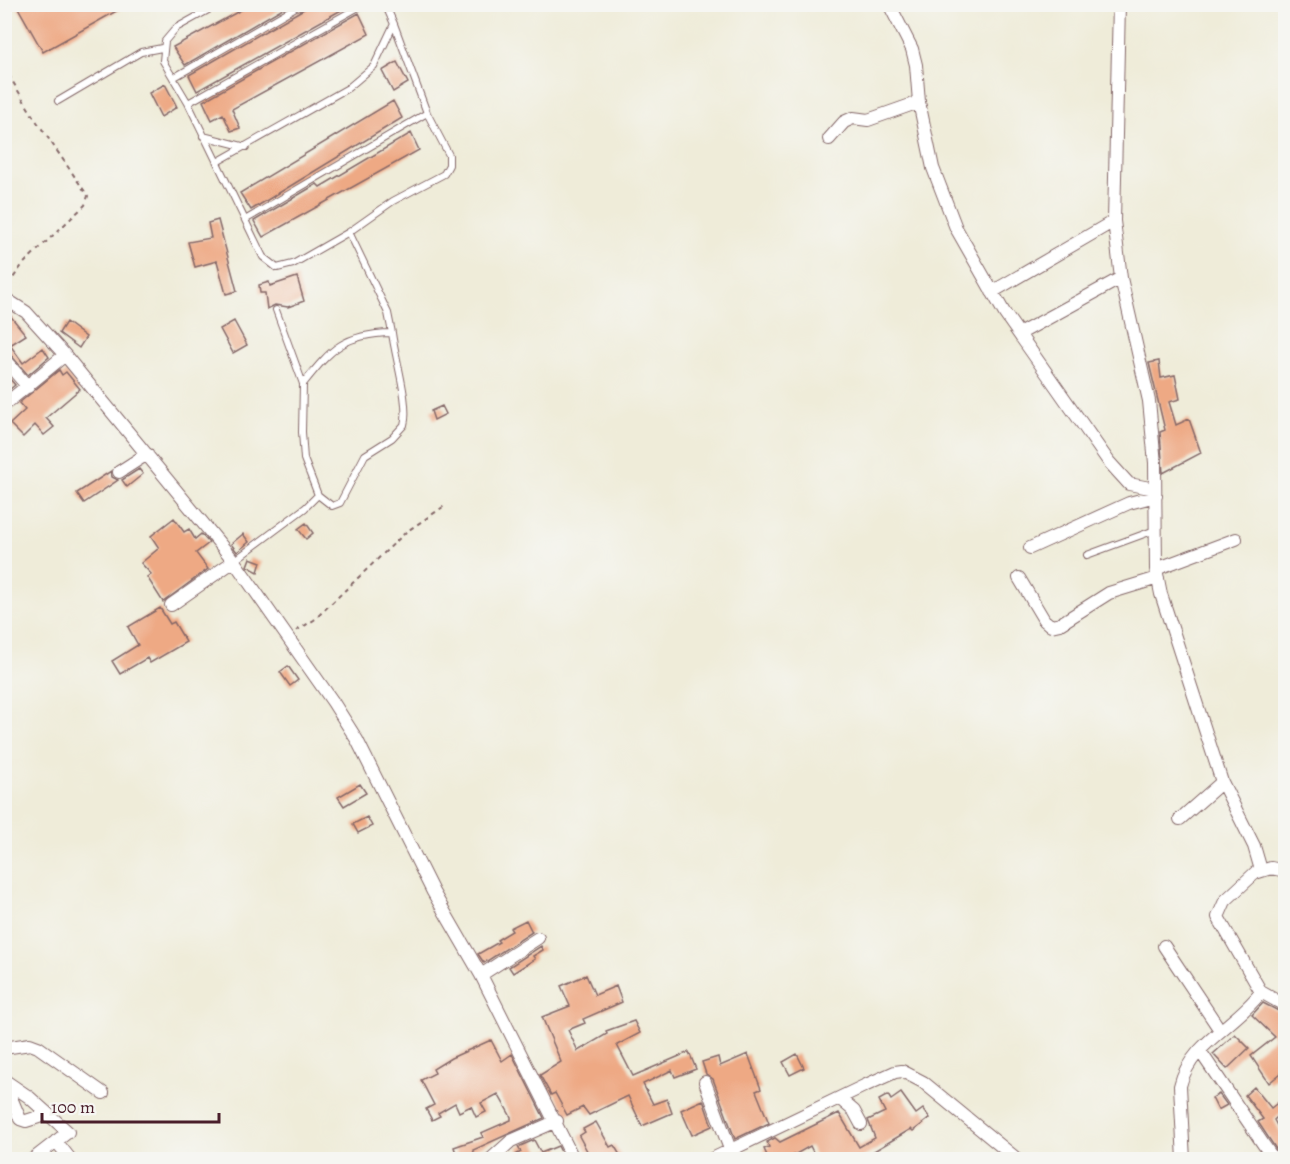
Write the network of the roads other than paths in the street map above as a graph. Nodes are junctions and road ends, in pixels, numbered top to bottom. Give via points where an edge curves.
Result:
1 (219, 4) edge
2 (301, 4) edge
3 (364, 4) edge
4 (385, 4) edge
5 (889, 4) edge
6 (1119, 4) edge
7 (394, 24) junction
8 (162, 48) junction
9 (173, 78) junction
10 (58, 101) dead end
11 (919, 102) junction
12 (188, 103) junction
13 (427, 113) junction
14 (203, 136) junction
15 (829, 139) dead end
16 (247, 147) junction
17 (218, 162) junction
18 (245, 220) junction
19 (1114, 221) junction
20 (349, 232) junction
21 (1121, 278) junction
22 (992, 292) junction
23 (4, 298) edge
24 (276, 310) dead end
25 (392, 333) junction
26 (1019, 334) junction
27 (65, 356) junction
28 (4, 359) edge
29 (303, 384) junction
30 (28, 387) junction
31 (4, 405) edge
32 (147, 454) junction
33 (119, 472) dead end
34 (1155, 492) junction
35 (318, 495) junction
36 (1155, 531) junction
37 (1236, 539) dead end
38 (1030, 548) dead end
39 (1087, 555) dead end
40 (234, 561) junction
41 (1157, 574) junction
42 (1019, 578) dead end
43 (171, 605) dead end
44 (1222, 782) junction
45 (1180, 819) dead end
46 (1261, 870) junction
47 (1286, 871) edge
48 (538, 938) dead end
49 (1164, 946) dead end
50 (481, 975) junction
51 (1261, 992) junction
52 (1286, 1006) edge
53 (1220, 1030) junction
54 (4, 1048) edge
55 (1200, 1051) junction
56 (4, 1081) edge
57 (705, 1082) dead end
58 (103, 1093) dead end
59 (840, 1099) junction
60 (48, 1114) junction
61 (556, 1121) junction
62 (861, 1124) dead end
63 (56, 1141) junction
64 (732, 1155) edge
65 (491, 1159) edge
66 (32, 1160) edge
67 (71, 1160) edge
68 (574, 1160) edge
69 (710, 1160) edge
70 (1018, 1160) edge
71 (1184, 1160) edge
72 (1274, 1160) edge

1 - 8 lane via 176,28
2 - 9 lane
3 - 12 lane
4 - 7 lane
5 - 11 street via 912,50
6 - 19 street
7 - 13 lane
7 - 16 lane via 374,66 348,88
8 - 9 lane via 163,61
8 - 10 lane via 141,52
9 - 12 lane
11 - 15 street via 868,120 853,118
11 - 22 street via 933,168 952,218
12 - 14 lane
13 - 18 lane
13 - 20 lane via 449,155 444,174 393,201
14 - 16 lane
14 - 17 lane
16 - 17 lane
17 - 18 lane
18 - 20 lane via 263,257 277,268 293,264
19 - 21 street
19 - 22 street
20 - 25 lane via 388,313
21 - 26 street
21 - 34 street via 1149,401
22 - 26 street
23 - 27 street via 26,312
24 - 29 lane
25 - 29 lane via 354,336 321,362
25 - 35 lane via 405,398 404,425 365,455 340,503 332,506
26 - 34 street via 1124,480
27 - 30 street
27 - 32 street
28 - 30 street
29 - 35 lane via 304,459
30 - 31 street
32 - 33 street
32 - 40 street
34 - 36 street
34 - 38 street
35 - 40 lane
36 - 39 lane
36 - 41 street
37 - 41 street
40 - 43 street
40 - 50 street via 357,740 433,892
41 - 42 street via 1109,593 1052,626 1044,620
41 - 44 street
44 - 45 street
44 - 46 street via 1254,846
46 - 47 street
46 - 51 street via 1225,901 1218,917
48 - 50 street
49 - 53 street
50 - 61 street
51 - 52 street
51 - 53 street
53 - 55 street
54 - 58 street via 21,1044 38,1047
55 - 71 street via 1189,1064 1180,1086
55 - 72 street
56 - 60 street
56 - 60 street via 20,1119 26,1121
57 - 64 street
59 - 62 street
59 - 64 street
59 - 70 street via 895,1072 909,1073
60 - 63 street via 68,1132
61 - 65 street via 511,1141
61 - 68 street
63 - 66 street
63 - 67 street
64 - 69 street

